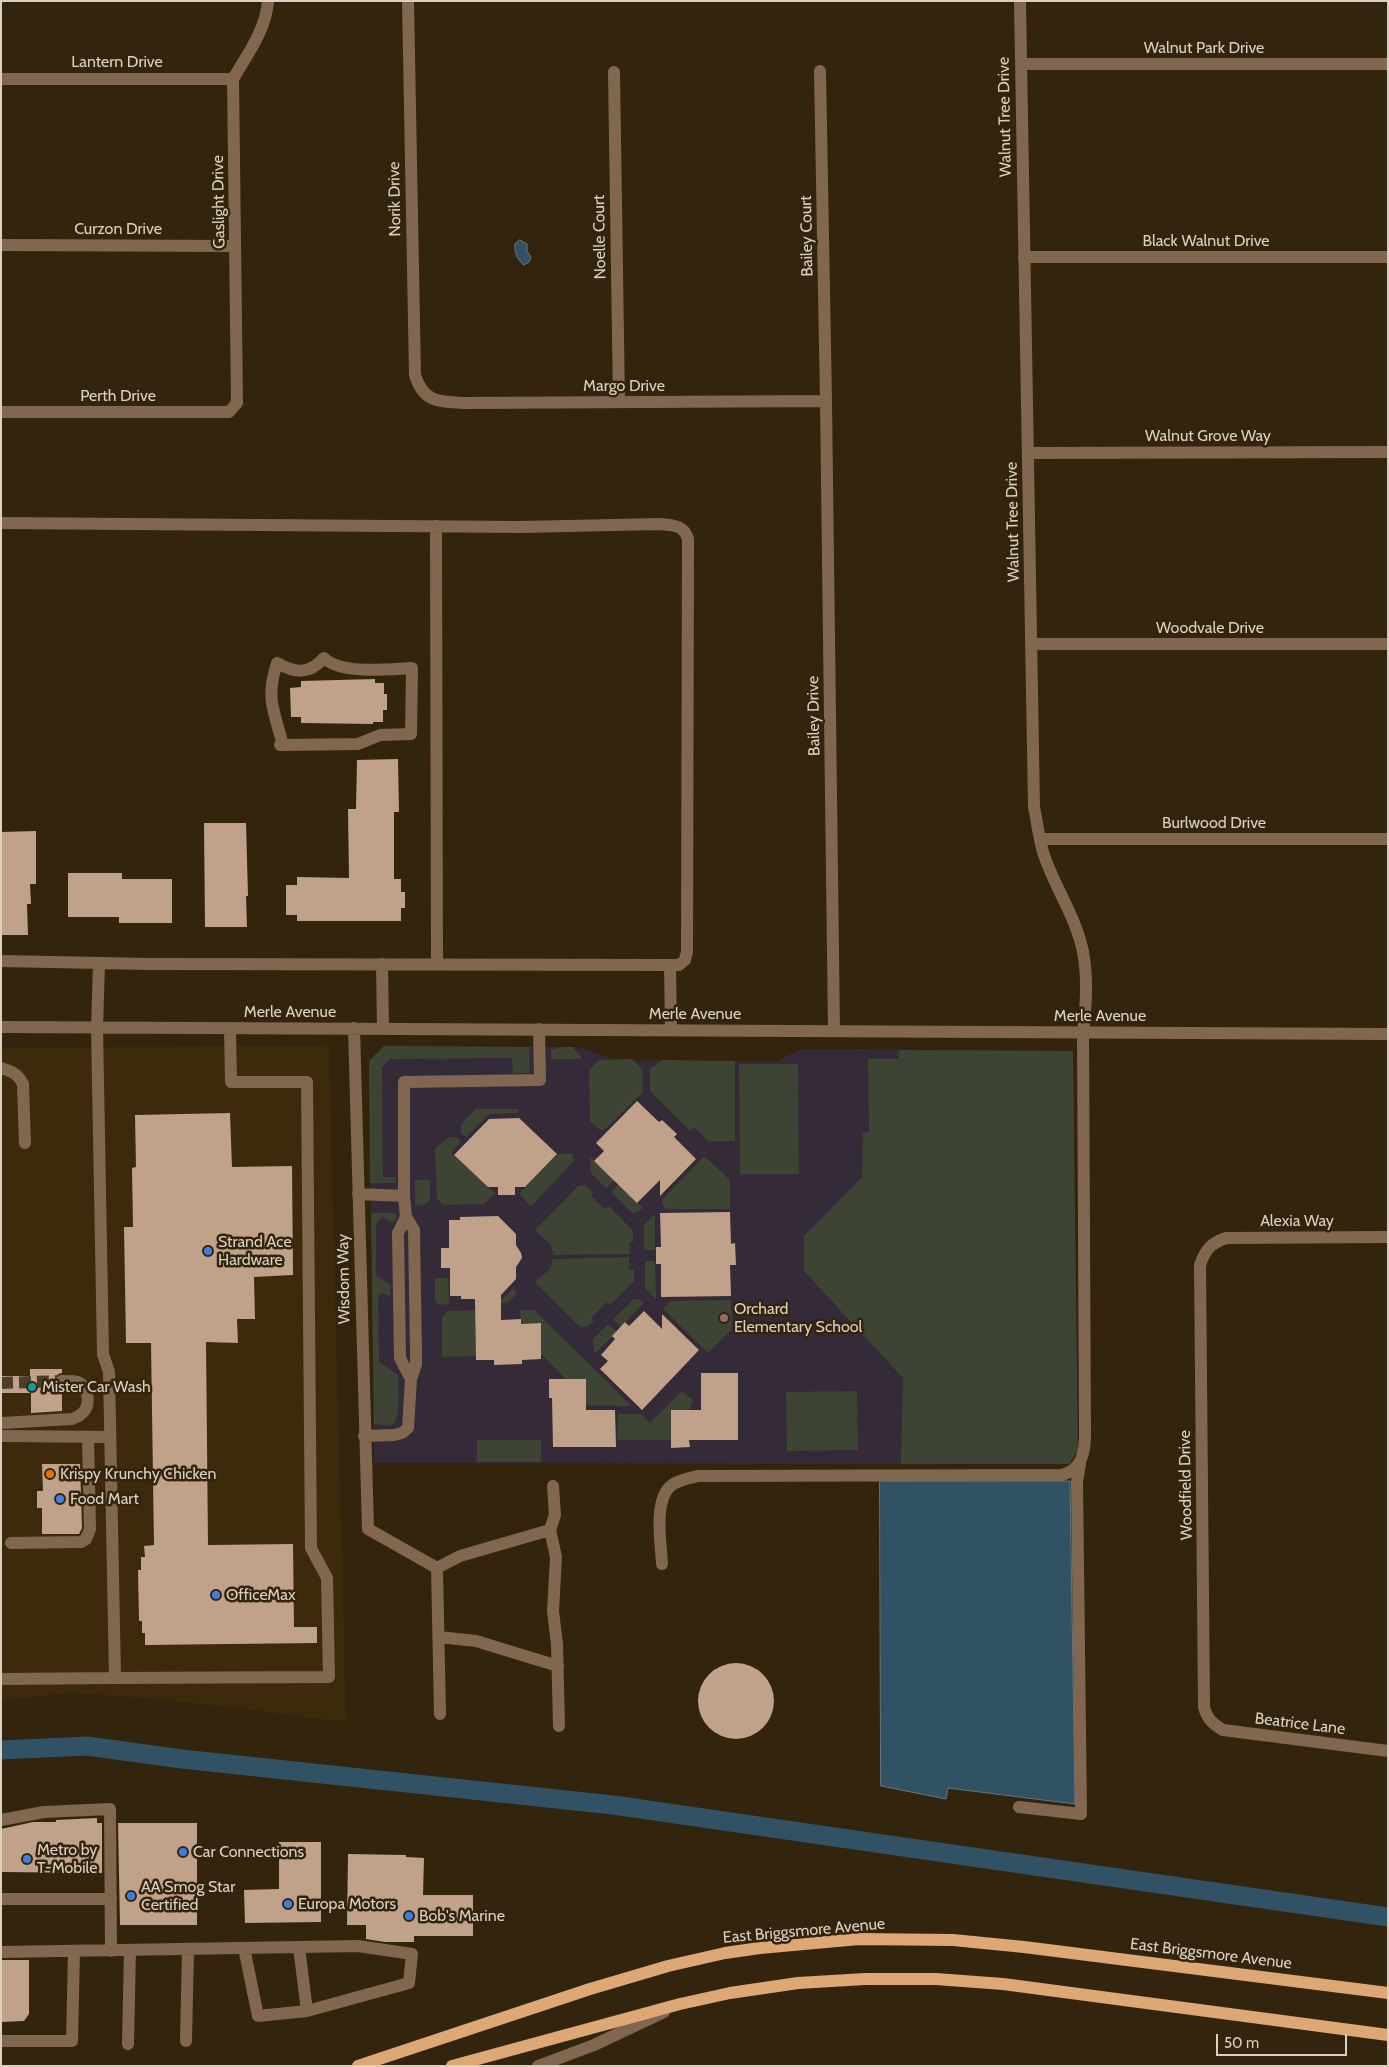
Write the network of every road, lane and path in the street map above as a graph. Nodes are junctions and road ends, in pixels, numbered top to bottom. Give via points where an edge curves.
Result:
1 (268, 1) edge
2 (408, 1) edge
3 (1020, 1) edge
4 (1021, 64) junction
5 (1388, 64) edge
6 (820, 71) dead end
7 (614, 72) dead end
8 (1, 78) edge
9 (233, 79) junction
10 (1, 245) edge
11 (235, 246) junction
12 (1024, 257) junction
13 (1388, 257) edge
14 (425, 393) joint
15 (826, 401) junction
16 (619, 402) junction
17 (233, 409) joint
18 (1, 412) edge
19 (1028, 452) junction
20 (1388, 452) edge
21 (1, 523) edge
22 (436, 526) junction
23 (1031, 644) junction
24 (1388, 644) edge
25 (408, 735) joint
26 (1040, 839) junction
27 (1388, 839) edge
28 (1, 961) edge
29 (99, 963) junction
30 (382, 964) junction
31 (437, 964) junction
32 (670, 966) junction
33 (1, 1026) edge
34 (97, 1027) junction
35 (230, 1028) junction
36 (354, 1028) junction
37 (383, 1028) junction
38 (540, 1029) junction
39 (671, 1030) junction
40 (834, 1031) junction
41 (1083, 1032) junction
42 (1388, 1034) edge
43 (1, 1068) edge
44 (25, 1143) dead end
45 (358, 1194) junction
46 (404, 1196) junction
47 (1388, 1237) edge
48 (1209, 1248) joint
49 (62, 1381) tunnel mouth
50 (1, 1423) edge
51 (1, 1436) edge
52 (364, 1436) junction
53 (88, 1437) junction
54 (110, 1437) junction
55 (1080, 1464) junction
56 (553, 1486) dead end
57 (550, 1530) junction
58 (11, 1543) dead end
59 (662, 1564) dead end
60 (437, 1568) junction
61 (439, 1637) junction
62 (558, 1666) junction
63 (115, 1678) junction
64 (1, 1679) edge
65 (440, 1714) dead end
66 (1212, 1723) joint
67 (559, 1726) dead end
68 (1388, 1751) edge
69 (1019, 1807) dead end
70 (1, 1820) edge
71 (1, 1899) edge
72 (111, 1900) junction
73 (299, 1947) junction
74 (244, 1948) junction
75 (188, 1949) junction
76 (130, 1950) junction
77 (74, 1951) junction
78 (111, 1951) junction
79 (1, 1952) edge
80 (1388, 1993) edge
81 (680, 2004) junction
82 (306, 2011) junction
83 (1388, 2035) edge
84 (1, 2041) edge
85 (186, 2041) dead end
86 (128, 2044) dead end
87 (358, 2066) edge
88 (452, 2066) edge
89 (538, 2066) edge

1 - 9 street via 257,38
2 - 14 street, Norik Drive via 414,375
3 - 4 street, Walnut Tree Drive
4 - 5 street, Walnut Park Drive
4 - 12 street, Walnut Tree Drive
6 - 15 street, Bailey Court
7 - 16 street, Noelle Court
8 - 9 street, Lantern Drive
9 - 11 street, Gaslight Drive
10 - 11 street, Curzon Drive
11 - 17 street, Gaslight Drive via 237,404
12 - 13 street, Black Walnut Drive
12 - 19 street, Walnut Tree Drive
14 - 16 street, Margo Drive via 439,402
15 - 16 street, Margo Drive
15 - 40 street, Bailey Drive
17 - 18 street, Perth Drive via 229,412
19 - 20 street, Walnut Grove Way
19 - 23 street, Walnut Tree Drive
21 - 22 street
22 - 31 street
22 - 32 street via 660,524 681,528 686,533 687,952 679,965
23 - 24 street, Woodvale Drive
23 - 26 street, Walnut Tree Drive via 1034,807
25 - 25 street via 380,735 358,744 280,745 282,741 271,705 271,684 277,663 299,671 318,665 324,658 330,663 356,669 412,668 412,734
26 - 27 street, Burlwood Drive
26 - 41 street, Walnut Tree Drive via 1050,870 1074,921 1083,952 1086,980
28 - 29 street
29 - 30 street
29 - 34 street
30 - 31 street
30 - 37 street
31 - 32 street
32 - 39 street
33 - 34 street, Merle Avenue
34 - 35 street, Merle Avenue
34 - 54 street via 103,1354 109,1372
35 - 36 street, Merle Avenue
35 - 63 street via 231,1082 306,1082 311,1548 327,1578 329,1677
36 - 37 street, Merle Avenue
36 - 45 street, Wisdom Way
37 - 38 street, Merle Avenue
38 - 39 street, Merle Avenue
38 - 46 street via 540,1080 404,1082
39 - 40 street, Merle Avenue
40 - 41 street, Merle Avenue
41 - 42 street, Merle Avenue
41 - 55 street, Walnut Tree Drive via 1085,1434
43 - 44 street via 12,1071 23,1084
45 - 46 street
45 - 52 street, Wisdom Way
46 - 52 street via 406,1218 414,1230 416,1364 411,1379 408,1428 394,1435
47 - 48 street, Alexia Way via 1226,1238
48 - 66 street, Woodfield Drive via 1204,1252 1200,1265 1204,1707
49 - 50 street via 78,1382 88,1393 86,1410 80,1416
51 - 53 street
52 - 60 street, Wisdom Way via 368,1529
53 - 54 street
53 - 58 street via 90,1529 86,1539 81,1542
54 - 63 street
55 - 59 street via 1071,1473 1062,1475 698,1476 672,1485 664,1494 660,1505
55 - 69 street, Walnut Tree Drive via 1077,1482 1081,1814
56 - 57 street via 555,1515
57 - 60 street via 460,1556
57 - 62 street via 556,1557 553,1611
60 - 61 street
61 - 62 street via 476,1642
61 - 65 street
62 - 67 street
63 - 64 street
66 - 68 street, Beatrice Lane via 1222,1730 1241,1734
70 - 72 street via 44,1812 110,1809
71 - 72 street
72 - 78 street
73 - 74 street
73 - 82 street
73 - 82 street via 358,1946 412,1954 409,1983
74 - 75 street
74 - 82 street via 258,2016
75 - 76 street
75 - 85 street
76 - 78 street
76 - 86 street
77 - 78 street
77 - 79 street
77 - 84 street via 72,2042
80 - 87 main road, East Briggsmore Avenue via 1024,1947 946,1940 859,1939 751,1949 668,1966
81 - 83 main road via 798,1983 936,1979 1003,1984
81 - 88 main road
81 - 89 street via 594,2045

